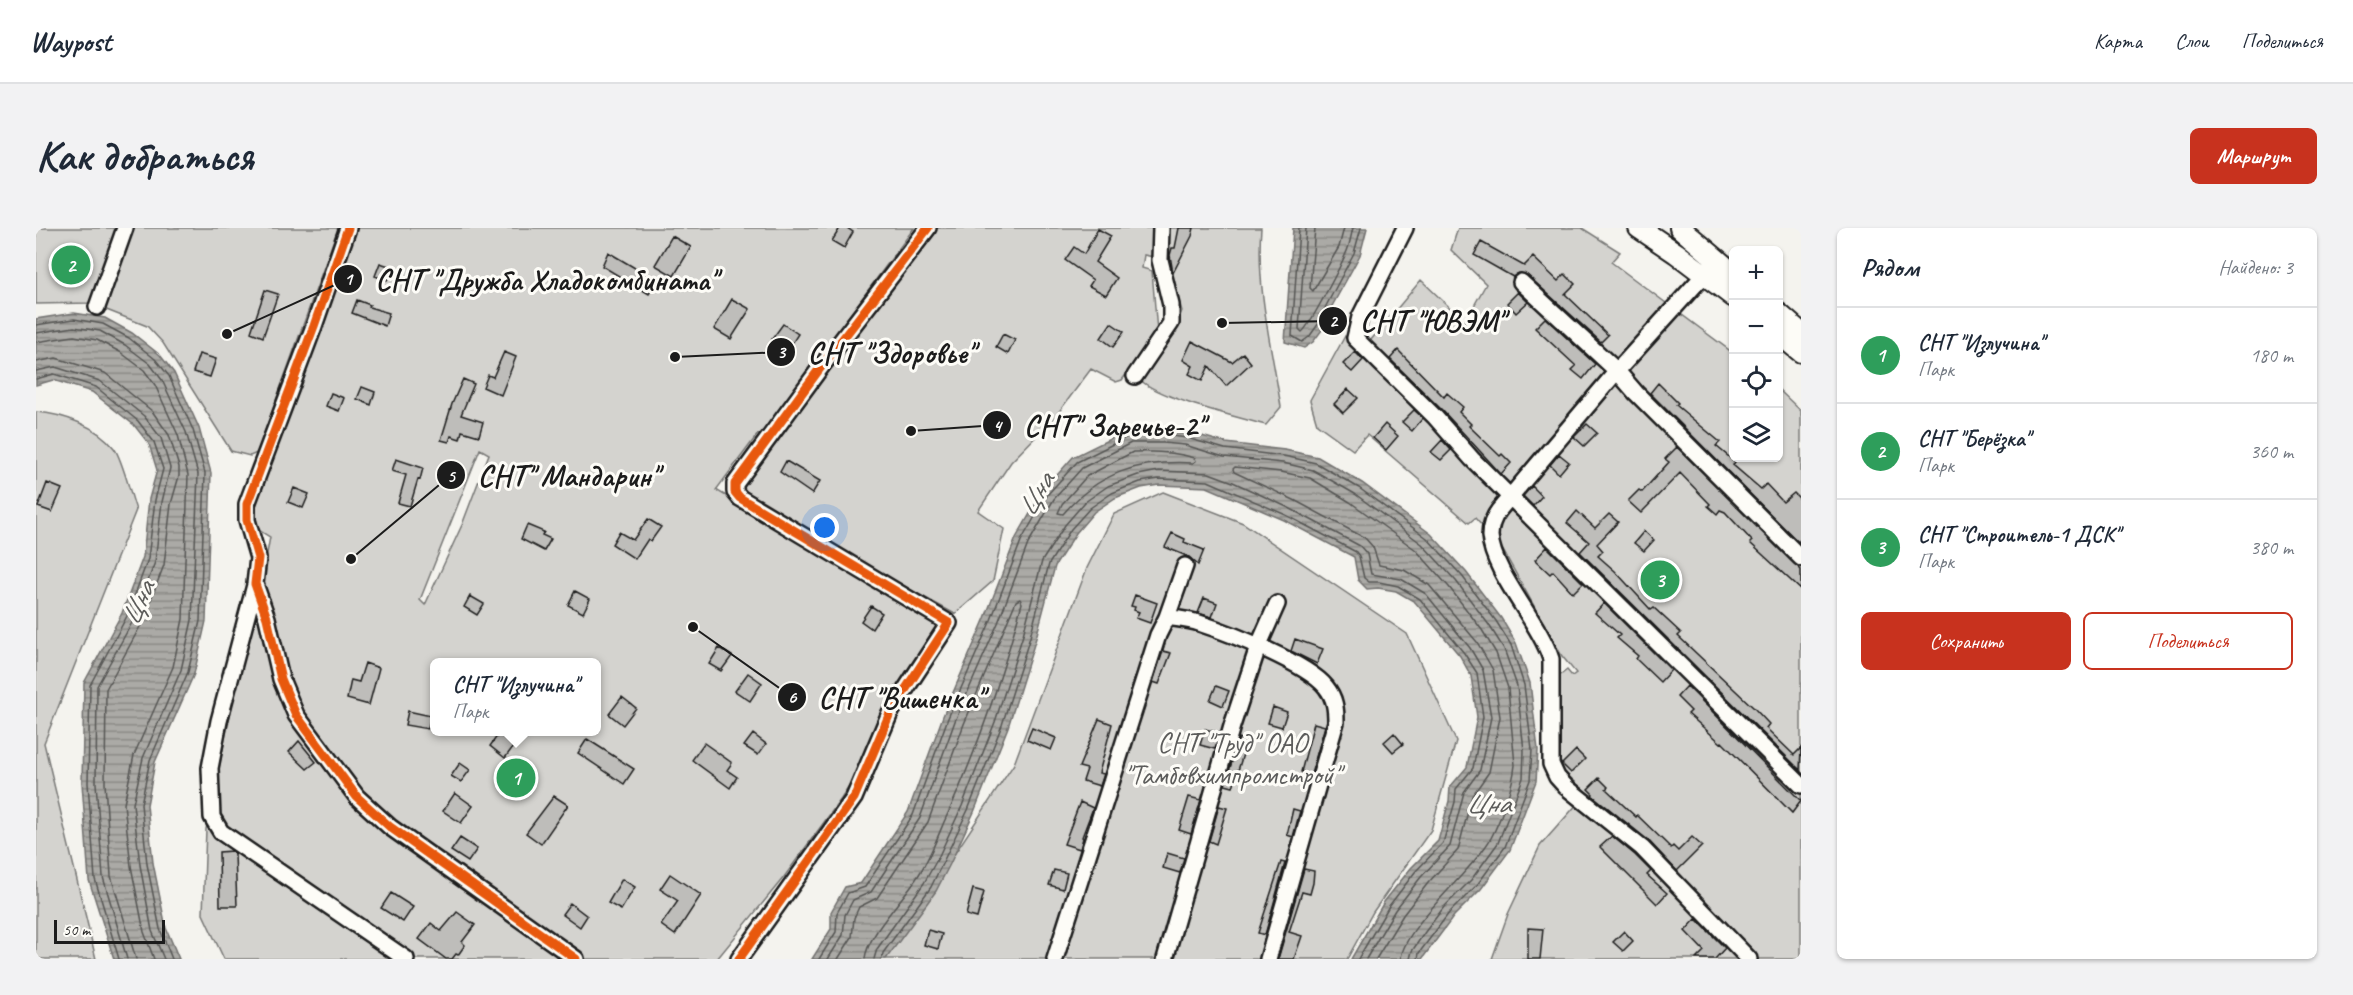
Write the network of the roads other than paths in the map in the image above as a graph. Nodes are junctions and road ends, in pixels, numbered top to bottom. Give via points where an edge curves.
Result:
1 (125, 228) edge
2 (348, 228) edge
3 (928, 228) edge
4 (1161, 228) edge
5 (1405, 228) edge
6 (1638, 228) edge
7 (1680, 228) edge
8 (1729, 270) edge
9 (1704, 275) junction
10 (1521, 282) dead end
11 (1729, 293) edge
12 (97, 307) dead end
13 (1783, 317) edge
14 (1801, 333) edge
15 (1783, 336) edge
16 (1801, 352) edge
17 (1617, 371) junction
18 (1135, 376) dead end
19 (1511, 497) junction
20 (1801, 558) edge
21 (1185, 566) dead end
22 (255, 584) junction
23 (1277, 604) dead end
24 (1167, 617) junction
25 (1258, 646) junction
26 (1801, 785) edge
27 (406, 959) edge
28 (576, 959) edge
29 (739, 959) edge
30 (1055, 959) edge
31 (1165, 959) edge
32 (1268, 959) edge
33 (1749, 959) edge

1 - 12 street
2 - 22 street via 247,504 247,520 258,558
3 - 29 street via 735,484 740,498 949,623 890,714 854,798
4 - 18 street via 1160,260 1171,305 1171,323
5 - 19 street via 1360,317 1355,338
6 - 9 main road
7 - 8 main road
9 - 11 main road
9 - 17 street
10 - 17 street
13 - 14 main road
15 - 16 main road
17 - 19 street
17 - 20 street
19 - 26 street
19 - 33 street via 1493,518 1490,538 1505,576 1551,659 1553,772 1641,848
21 - 24 street
22 - 27 street via 210,768 212,817 221,832
22 - 28 street via 284,689 296,716 357,797 390,827
23 - 25 street
24 - 25 street via 1199,623
24 - 30 street
25 - 31 street
25 - 32 street via 1305,668 1318,679 1332,695 1336,712 1334,731

